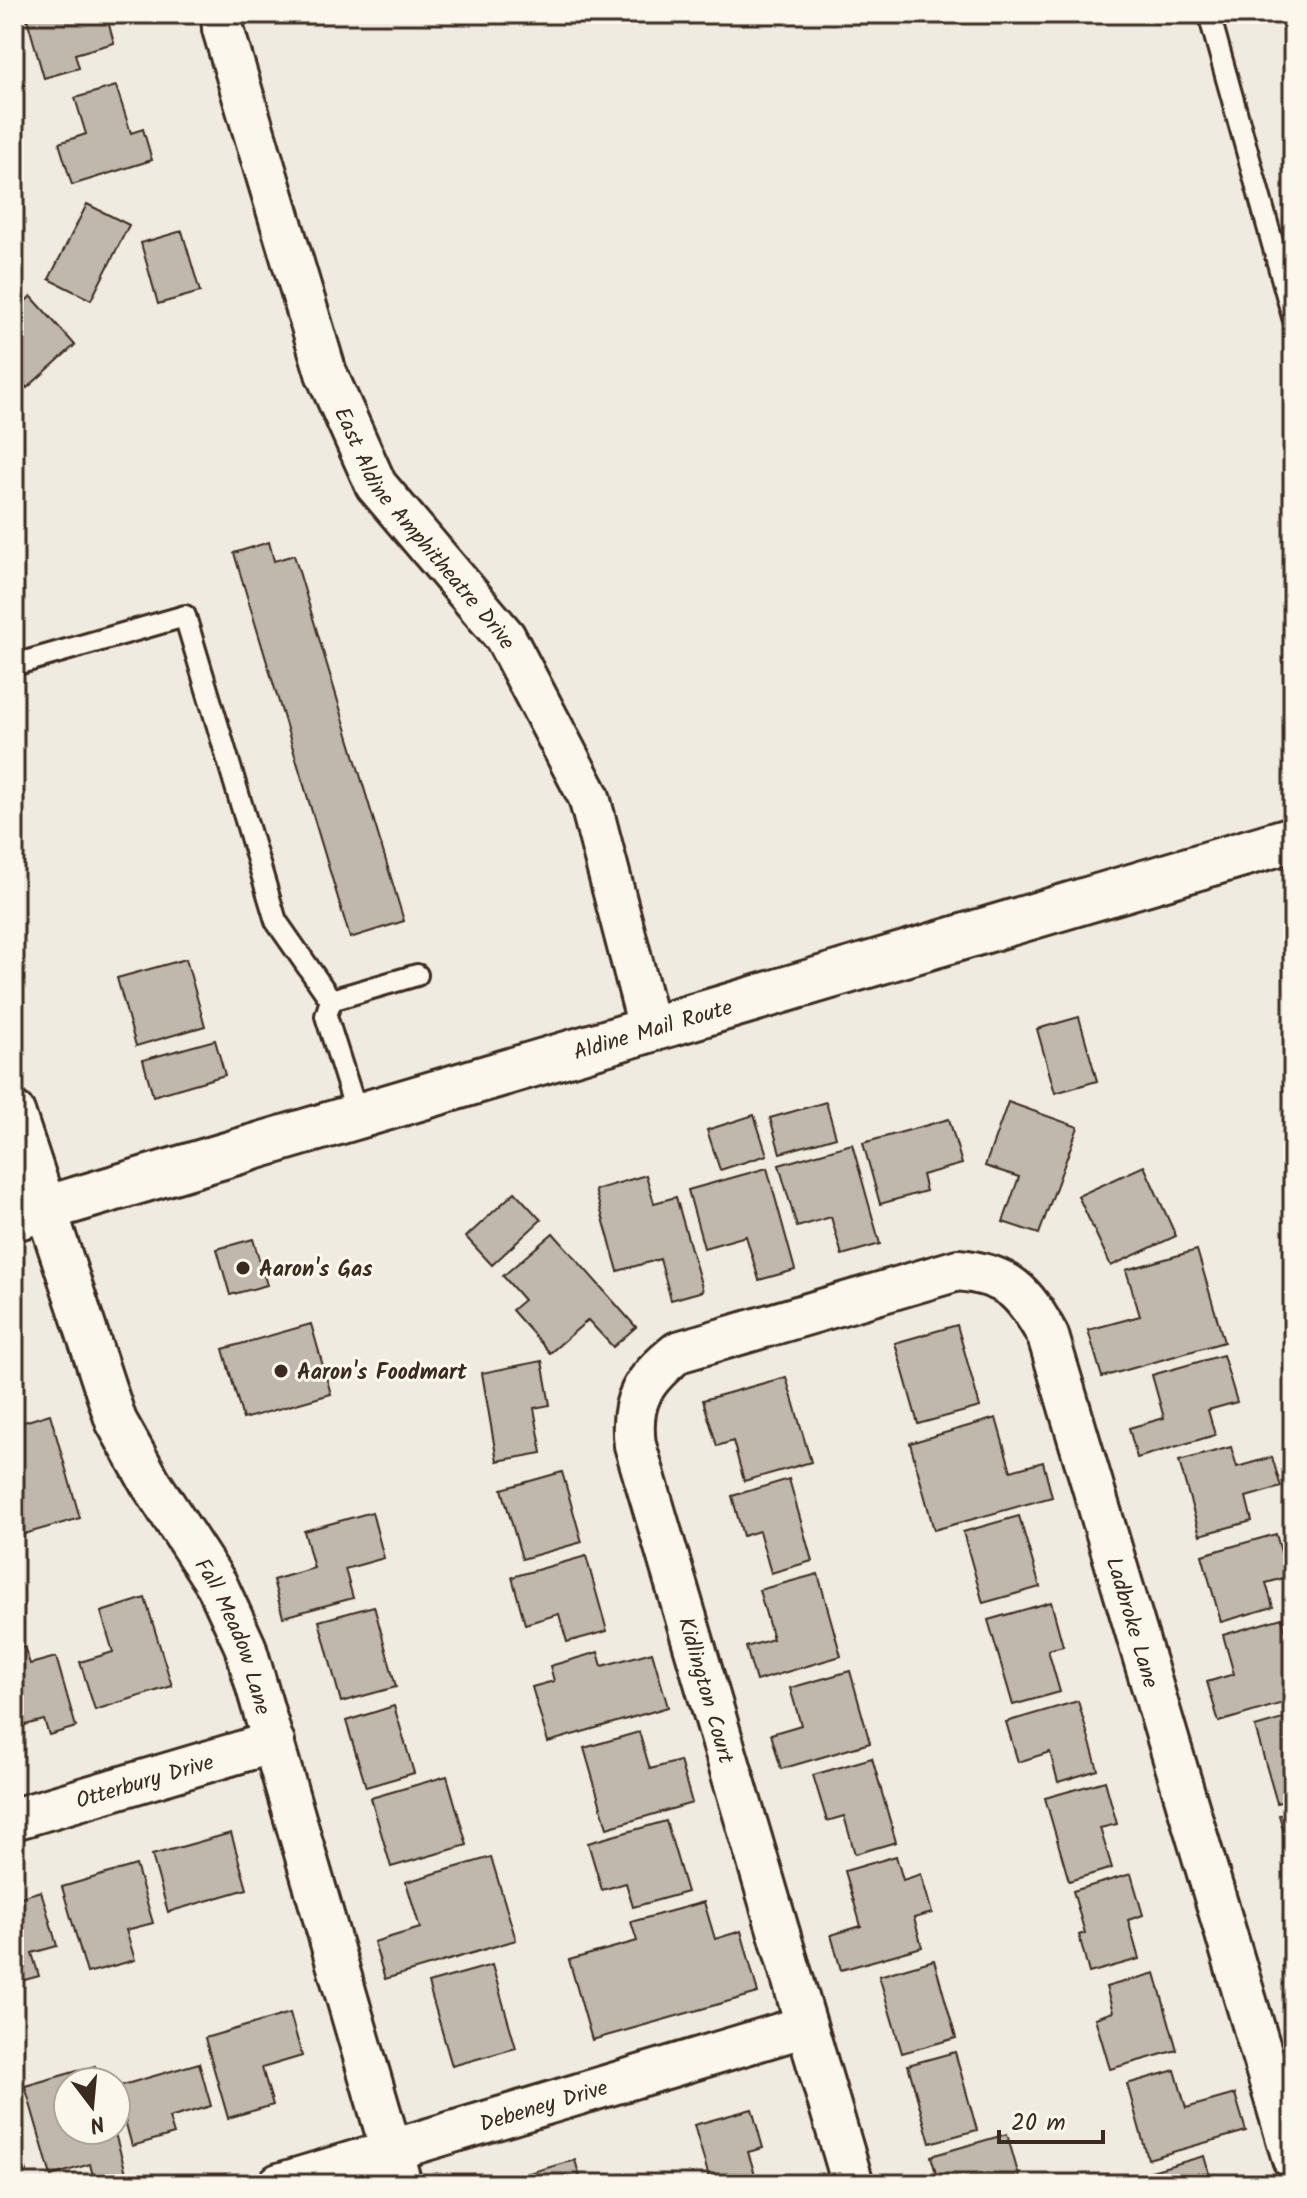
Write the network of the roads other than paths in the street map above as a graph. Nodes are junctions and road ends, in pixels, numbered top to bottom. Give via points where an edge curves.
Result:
1 (222, 14) edge
2 (1209, 14) edge
3 (1293, 317) edge
4 (14, 665) edge
5 (1293, 839) edge
6 (417, 975) dead end
7 (331, 1000) junction
8 (650, 1031) junction
9 (14, 1112) edge
10 (358, 1117) junction
11 (29, 1214) edge
12 (821, 1308) joint
13 (274, 1742) junction
14 (14, 1819) edge
15 (806, 2026) junction
16 (1293, 2159) edge
17 (396, 2167) edge
18 (279, 2184) edge
19 (853, 2184) edge

1 - 8 street, East Aldine Amphitheatre Drive via 326,373 376,485 505,637 589,797
2 - 3 lane
4 - 7 lane via 185,616 276,921
5 - 8 main road, Aldine Mail Route
6 - 7 lane
7 - 10 lane via 326,1016
8 - 10 main road, Aldine Mail Route
9 - 11 street, Fall Meadow Lane
10 - 11 main road, Aldine Mail Route
11 - 13 street, Fall Meadow Lane via 116,1421 217,1585 245,1646
12 - 15 street, Kidlington Court via 678,1352 651,1373 632,1422
12 - 16 street, Ladbroke Lane via 958,1270 986,1273 1011,1285 1032,1306 1048,1336
13 - 14 street, Otterbury Drive
13 - 17 street, Fall Meadow Lane
15 - 17 street, Debeney Drive
15 - 19 street, Kidlington Court
17 - 18 street, Debeney Drive

